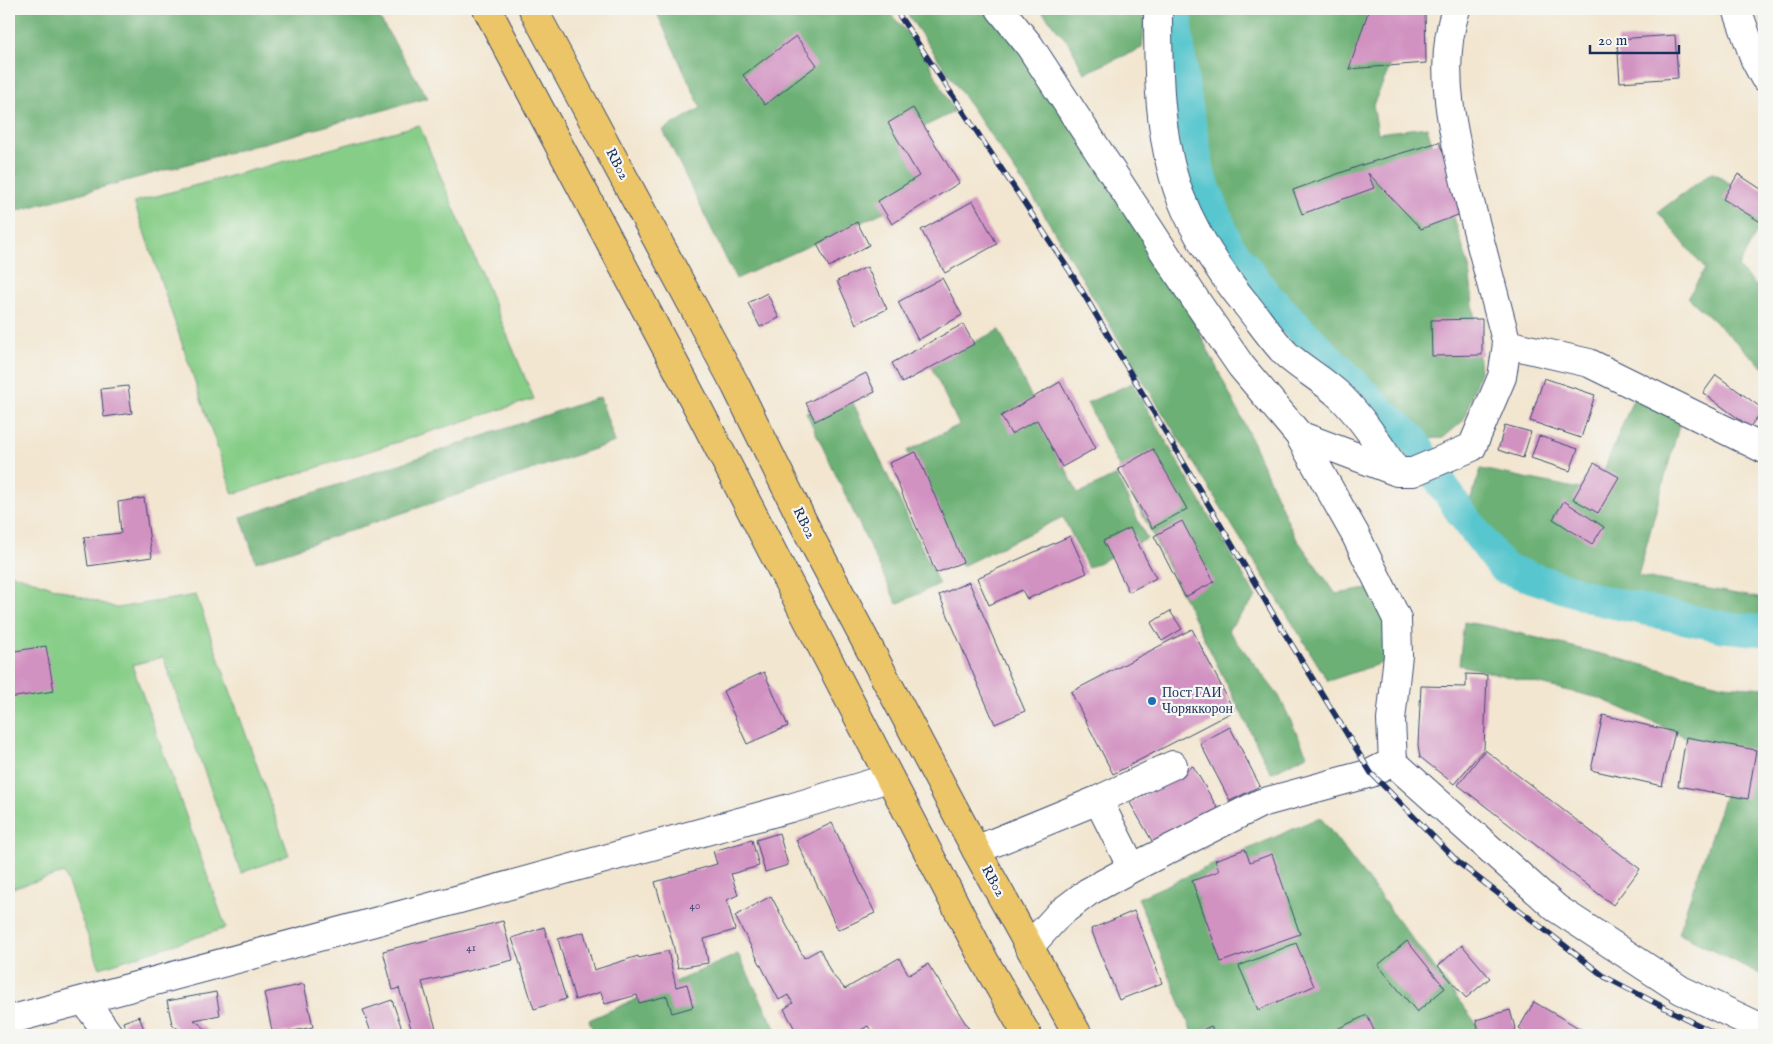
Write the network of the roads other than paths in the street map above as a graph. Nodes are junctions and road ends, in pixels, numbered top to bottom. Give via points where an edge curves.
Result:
1 (487, 9) edge
2 (533, 9) edge
3 (1000, 9) edge
4 (1158, 9) edge
5 (1456, 9) edge
6 (1737, 9) edge
7 (1764, 77) edge
8 (1507, 344) junction
9 (1299, 435) junction
10 (1764, 449) edge
11 (1405, 472) junction
12 (1394, 762) junction
13 (1174, 765) dead end
14 (889, 778) junction
15 (1098, 800) junction
16 (976, 850) junction
17 (1132, 868) junction
18 (1029, 947) junction
19 (84, 1000) junction
20 (23, 1024) edge
21 (1764, 1029) edge
22 (109, 1035) edge
23 (1027, 1035) edge
24 (1078, 1035) edge

1 - 14 highway
2 - 16 highway, RB02 via 736,386 812,540
3 - 9 street via 1028,45 1241,366
4 - 11 street via 1158,59 1170,158 1180,195 1201,240 1228,282 1286,354 1340,396
5 - 8 street via 1448,62 1453,134
6 - 7 street
8 - 10 street via 1589,363
8 - 11 street via 1502,377 1472,447
9 - 11 street
9 - 12 street via 1355,534 1397,619 1398,655 1391,720
12 - 17 street via 1371,772 1261,803
12 - 21 street via 1556,908 1681,990
13 - 15 street
14 - 19 street via 772,813
14 - 23 highway
15 - 16 street
15 - 17 street
16 - 18 highway, RB02
17 - 18 street via 1088,892 1059,914
18 - 24 highway, RB02
19 - 20 street
19 - 22 street

